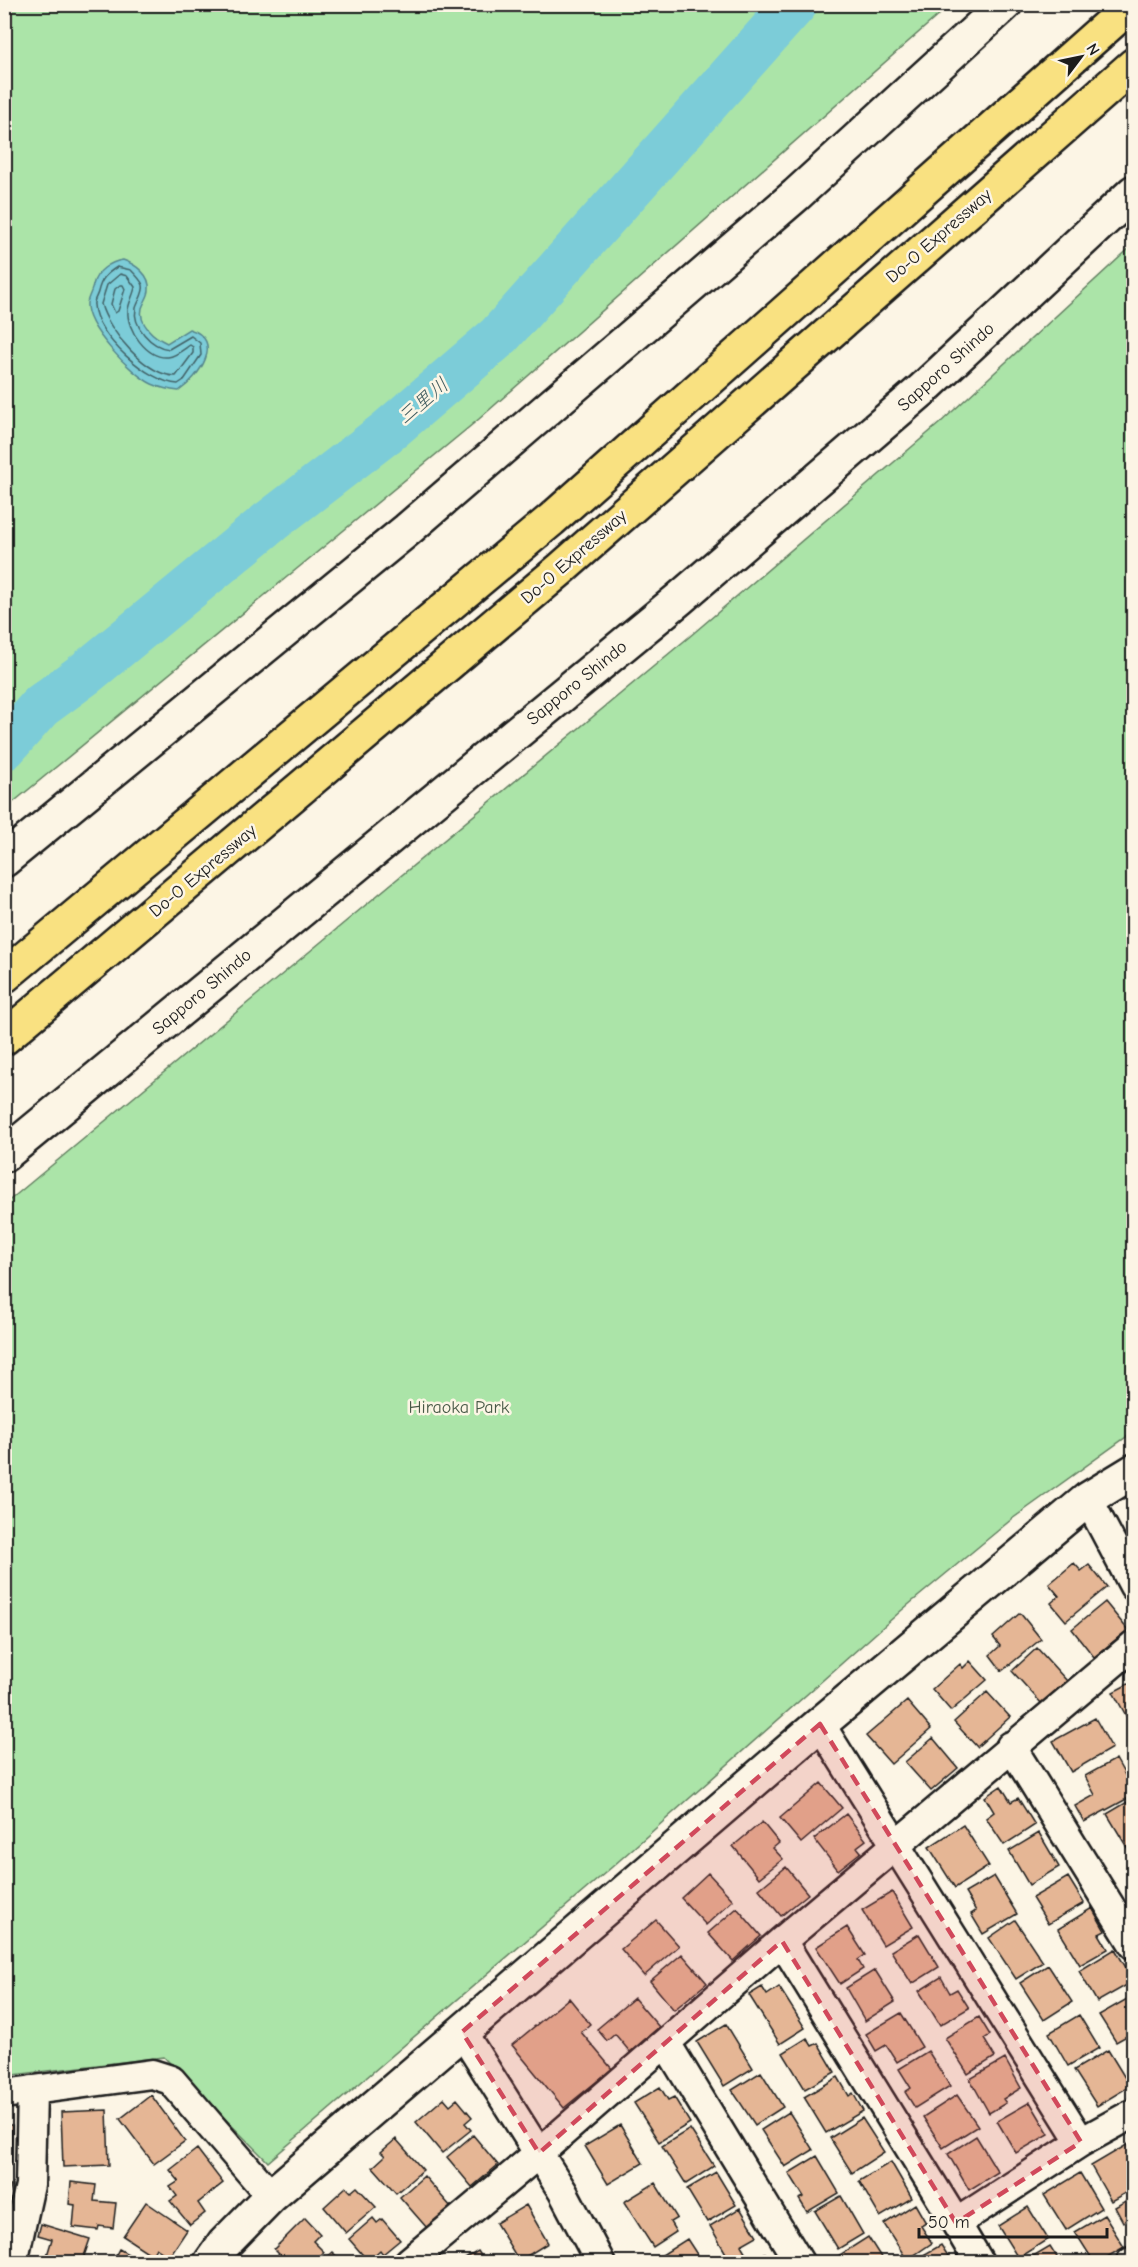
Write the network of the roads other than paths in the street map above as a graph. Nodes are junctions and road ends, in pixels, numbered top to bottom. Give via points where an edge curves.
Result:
1 (1005, 4) edge
2 (1132, 4) edge
3 (1134, 65) edge
4 (1134, 192) edge
5 (4, 860) edge
6 (4, 976) edge
7 (4, 1038) edge
8 (4, 1155) edge
9 (1134, 1471) edge
10 (1088, 1499) junction
11 (1134, 1586) edge
12 (1134, 1645) edge
13 (820, 1724) junction
14 (1011, 1746) junction
15 (896, 1845) junction
16 (782, 1941) junction
17 (1134, 1945) edge
18 (462, 2032) junction
19 (666, 2043) junction
20 (18, 2092) edge
21 (1134, 2113) edge
22 (1081, 2142) junction
23 (538, 2153) junction
24 (271, 2196) junction
25 (956, 2223) junction
26 (13, 2262) edge
27 (211, 2262) edge
28 (410, 2262) edge
29 (600, 2262) edge
30 (799, 2262) edge
31 (978, 2262) edge

1 - 5 street via 796,195 407,530
2 - 6 highway via 551,520
3 - 7 highway, Do-O Expressway via 561,569
4 - 8 street, Sapporo Shindo via 922,390 679,599
9 - 10 street
10 - 11 street
10 - 13 street
12 - 14 street
13 - 15 street
13 - 18 street
14 - 15 street
14 - 17 street
15 - 16 street
15 - 22 street
16 - 19 street
16 - 25 street
18 - 23 street
18 - 24 street
19 - 23 street
19 - 30 street
20 - 24 street via 152,2074 171,2080
20 - 26 street via 30,2185
21 - 22 street
22 - 25 street
23 - 28 street
23 - 29 street
24 - 27 street
25 - 31 street

